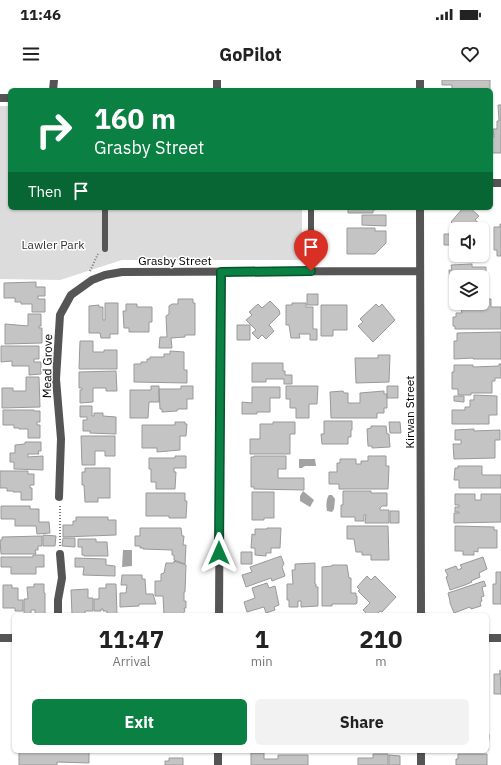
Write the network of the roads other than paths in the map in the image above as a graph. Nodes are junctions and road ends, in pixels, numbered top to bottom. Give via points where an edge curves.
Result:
1 (105, 210) edge
2 (311, 210) edge
3 (420, 210) edge
4 (105, 249) road end
5 (311, 271) junction
6 (420, 271) junction
7 (122, 272) joint
8 (221, 272) junction
9 (59, 497) road end
10 (60, 554) road end
11 (58, 613) edge
12 (219, 613) edge
13 (421, 613) edge
14 (0, 638) edge
15 (12, 638) edge
16 (489, 638) edge
17 (501, 638) edge
18 (218, 753) edge
19 (421, 753) edge
20 (218, 765) edge
21 (421, 765) edge

1 - 4 lane
2 - 5 lane
3 - 6 street, Kirwan Street
5 - 6 street, Grasby Street
5 - 8 street, Grasby Street
6 - 13 street, Kirwan Street
7 - 8 street, Grasby Street
7 - 9 street, Mead Grove via 92,280 71,295 60,315 56,379 61,439
8 - 12 street
10 - 11 street via 62,578
14 - 15 street
16 - 17 street
18 - 20 street
19 - 21 street

